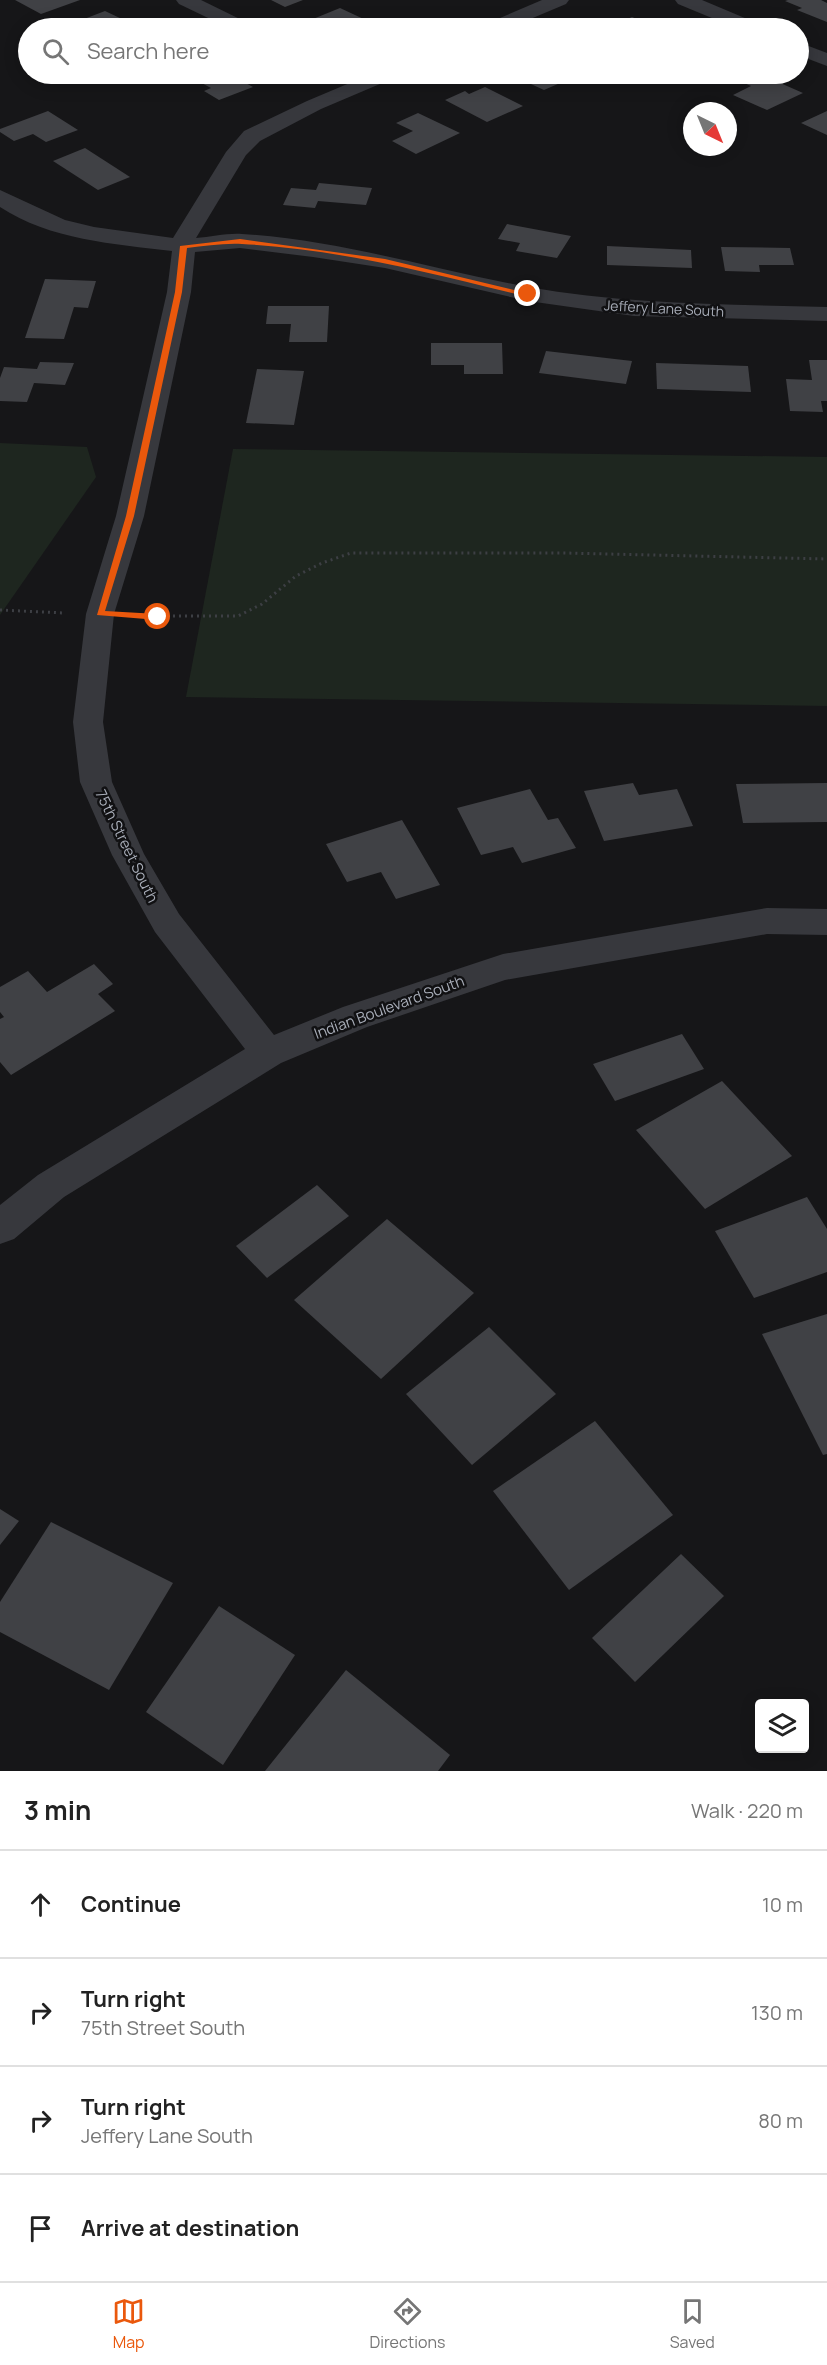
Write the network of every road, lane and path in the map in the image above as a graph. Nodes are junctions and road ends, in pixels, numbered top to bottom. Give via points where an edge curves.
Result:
1 (186, 0) edge
2 (559, 0) edge
3 (685, 0) edge
4 (223, 18) edge
5 (517, 18) edge
6 (728, 18) edge
7 (809, 53) edge
8 (827, 60) edge
9 (354, 84) edge
10 (363, 84) edge
11 (358, 86) junction
12 (0, 197) edge
13 (184, 246) junction
14 (827, 314) edge
15 (827, 559) edge
16 (0, 610) edge
17 (100, 614) junction
18 (827, 922) edge
19 (268, 1053) junction
20 (0, 1227) edge

1 - 4 street
2 - 5 street
3 - 6 street
7 - 8 street
9 - 11 street
10 - 11 street, 75th Street South
11 - 13 street, 75th Street South via 252,136 237,152 185,236
12 - 13 street, Jeffery Lane South via 57,225
13 - 14 street, Jeffery Lane South via 240,241 314,250 385,261 528,294 634,309
13 - 17 street, 75th Street South via 179,292 133,505
15 - 17 path via 351,553 296,576 261,604 238,616
16 - 17 path
17 - 19 street, 75th Street South via 88,722 96,782 128,855 166,923
18 - 19 street, Indian Boulevard South via 767,921 503,967 355,1017
19 - 20 street, Indian Boulevard South via 51,1186

